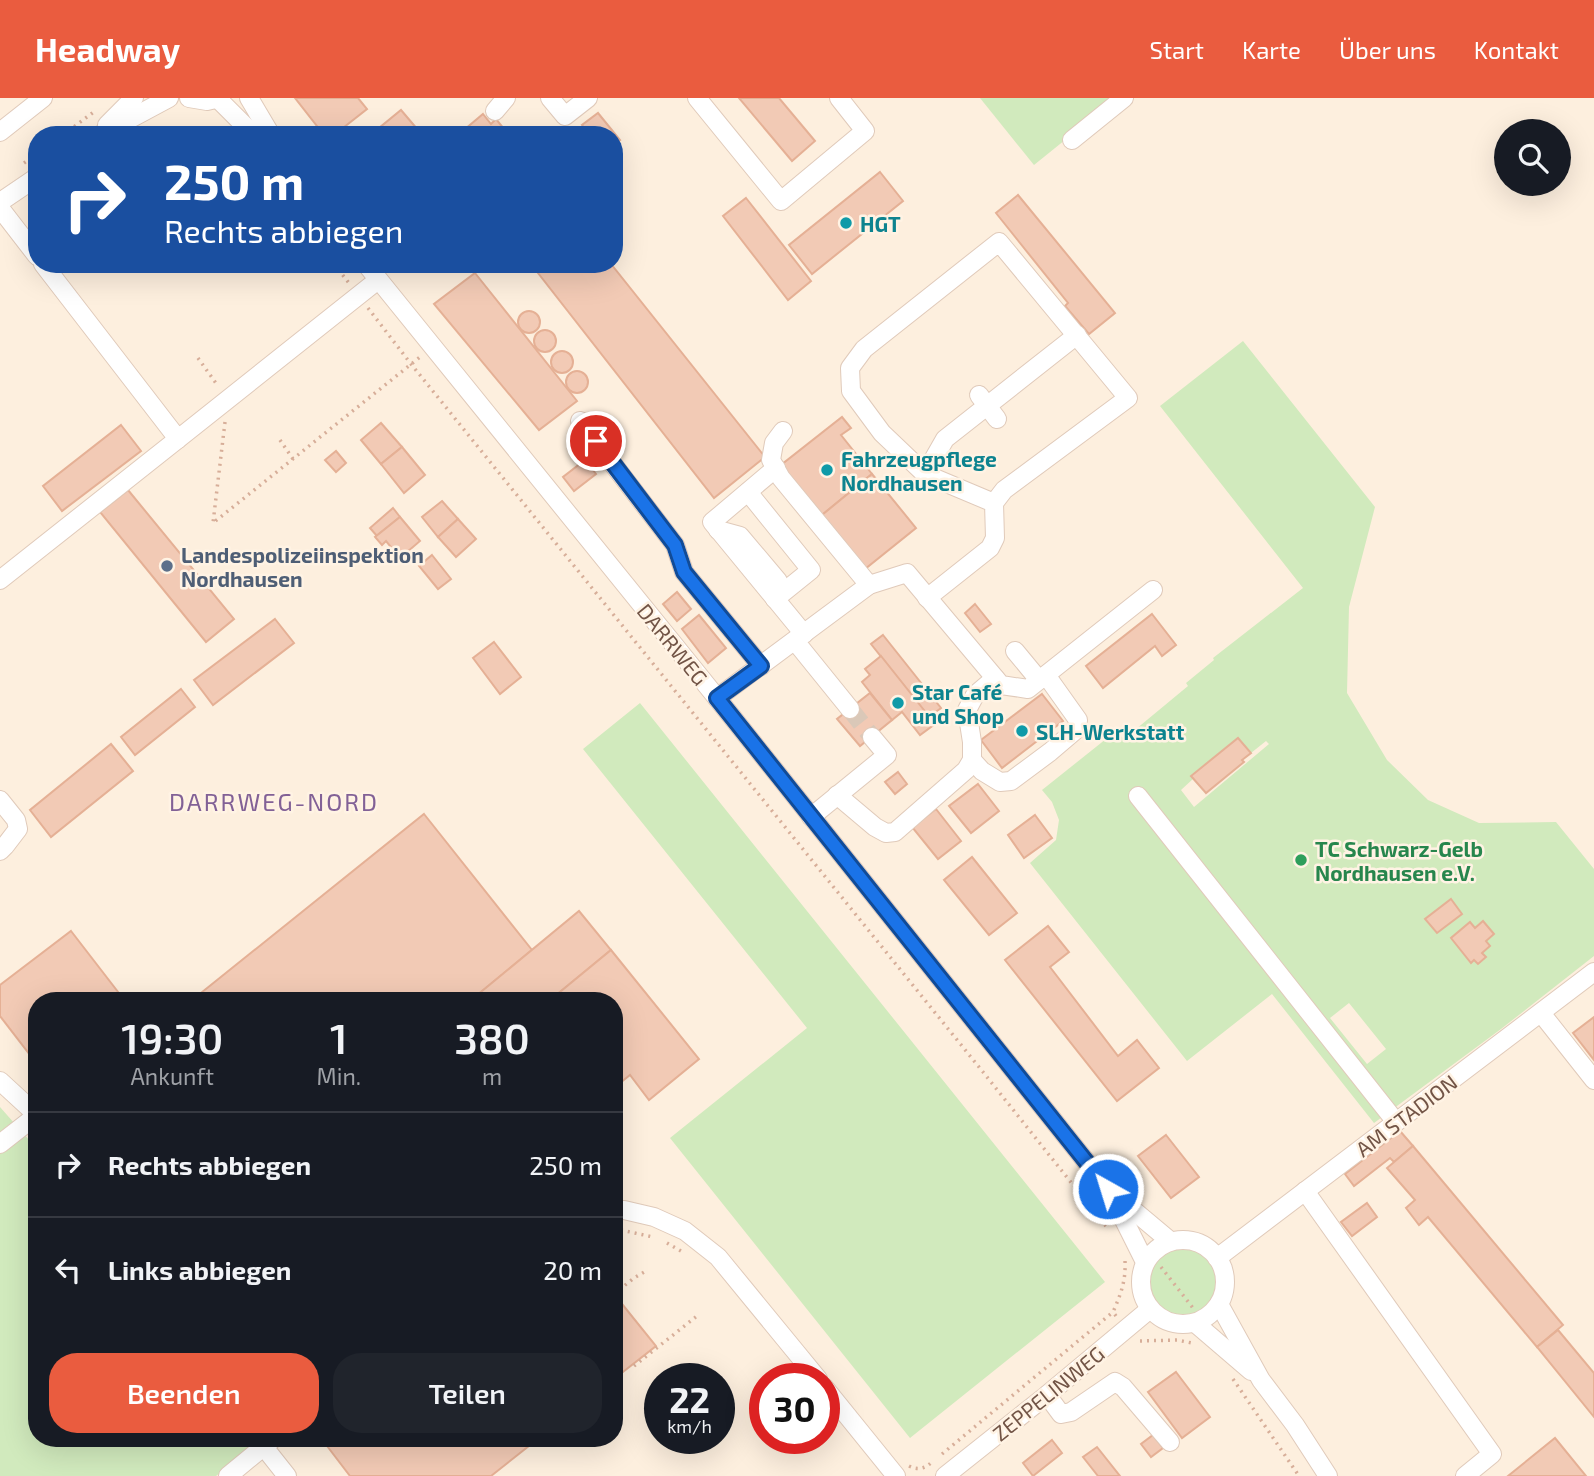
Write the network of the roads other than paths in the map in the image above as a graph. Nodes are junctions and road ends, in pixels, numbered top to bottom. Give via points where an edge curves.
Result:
1 (43, 98) edge
2 (134, 98) edge
3 (169, 98) edge
4 (189, 98) edge
5 (219, 98) edge
6 (249, 98) edge
7 (550, 98) edge
8 (588, 98) edge
9 (697, 98) edge
10 (839, 98) edge
11 (1124, 98) edge
12 (107, 126) edge
13 (115, 126) edge
14 (245, 126) edge
15 (266, 126) edge
16 (0, 132) edge
17 (1072, 140) dead end
18 (28, 183) edge
19 (0, 202) edge
20 (0, 208) edge
21 (28, 244) edge
22 (50, 273) edge
23 (373, 273) edge
24 (378, 280) junction
25 (1077, 335) junction
26 (580, 421) dead end
27 (783, 431) dead end
28 (178, 439) junction
29 (776, 468) junction
30 (925, 474) junction
31 (748, 492) junction
32 (995, 503) junction
33 (0, 580) edge
34 (869, 585) junction
35 (1153, 590) dead end
36 (927, 598) junction
37 (775, 599) junction
38 (799, 637) junction
39 (1015, 651) dead end
40 (761, 666) junction
41 (995, 678) junction
42 (1042, 678) junction
43 (717, 698) junction
44 (850, 709) tunnel mouth
45 (872, 737) tunnel mouth
46 (972, 760) junction
47 (837, 795) junction
48 (1139, 796) dead end
49 (0, 800) edge
50 (811, 817) junction
51 (0, 850) edge
52 (1594, 972) edge
53 (1541, 1013) junction
54 (1594, 1080) edge
55 (0, 1081) edge
56 (28, 1107) edge
57 (28, 1122) edge
58 (1396, 1122) junction
59 (0, 1144) edge
60 (1108, 1189) junction
61 (1305, 1191) junction
62 (623, 1210) edge
63 (1170, 1241) junction
64 (1217, 1258) junction
65 (1148, 1259) junction
66 (1219, 1304) junction
67 (1150, 1309) junction
68 (1199, 1321) junction
69 (805, 1363) edge
70 (1261, 1380) junction
71 (1047, 1395) junction
72 (840, 1407) edge
73 (1170, 1442) dead end
74 (264, 1447) edge
75 (271, 1447) edge
76 (893, 1472) edge
77 (228, 1476) edge
78 (287, 1476) edge
79 (945, 1476) edge
80 (1328, 1476) edge
81 (1465, 1476) edge

1 - 16 street
2 - 12 street
3 - 13 street
4 - 5 street
5 - 14 street
6 - 15 street
7 - 8 street via 565,116
9 - 10 street via 782,201 865,131
11 - 17 street
18 - 19 street
20 - 21 street
22 - 28 street
23 - 24 street, DARRWEG
24 - 28 street
24 - 43 street, DARRWEG
25 - 30 street via 945,439
25 - 30 street via 999,242 864,349 850,368 851,391 882,433
25 - 32 street via 1128,398 1004,490
26 - 40 street via 675,545 684,572
27 - 29 street via 774,443 771,460
28 - 33 street
29 - 31 street
29 - 34 street
30 - 32 street
31 - 37 street via 712,522
31 - 37 street via 811,570
32 - 36 street via 995,538 990,548
34 - 36 street via 907,573
34 - 38 street
35 - 42 street
36 - 41 street
37 - 38 street
38 - 40 street
38 - 44 street
39 - 42 street
40 - 43 street
41 - 42 street via 1001,685 1028,689
41 - 46 street via 975,695 967,710
42 - 46 street via 1078,720 1077,729 1011,781 1000,782
43 - 50 street, DARRWEG
45 - 47 street via 887,755
46 - 47 street via 895,832 886,834 875,827
47 - 50 street
48 - 58 street
49 - 51 street via 18,829
50 - 60 street, DARRWEG
52 - 53 street, AM STADION
53 - 54 street
53 - 58 street, AM STADION
55 - 56 street
57 - 59 street
58 - 61 street, AM STADION
60 - 63 street, DARRWEG
60 - 65 street, DARRWEG
61 - 64 street, AM STADION
61 - 81 street via 1492,1454
62 - 69 street via 685,1231 718,1257
63 - 64 street via 1196,1242
63 - 65 street
64 - 66 street via 1225,1281
65 - 67 street, DARRWEG via 1141,1286
66 - 68 street
66 - 70 street
67 - 68 street via 1173,1323
67 - 71 street, ZEPPELINWEG
68 - 70 street
70 - 80 street
71 - 73 street via 1061,1414 1115,1382
71 - 79 street, ZEPPELINWEG
72 - 76 street
74 - 77 street
75 - 78 street

